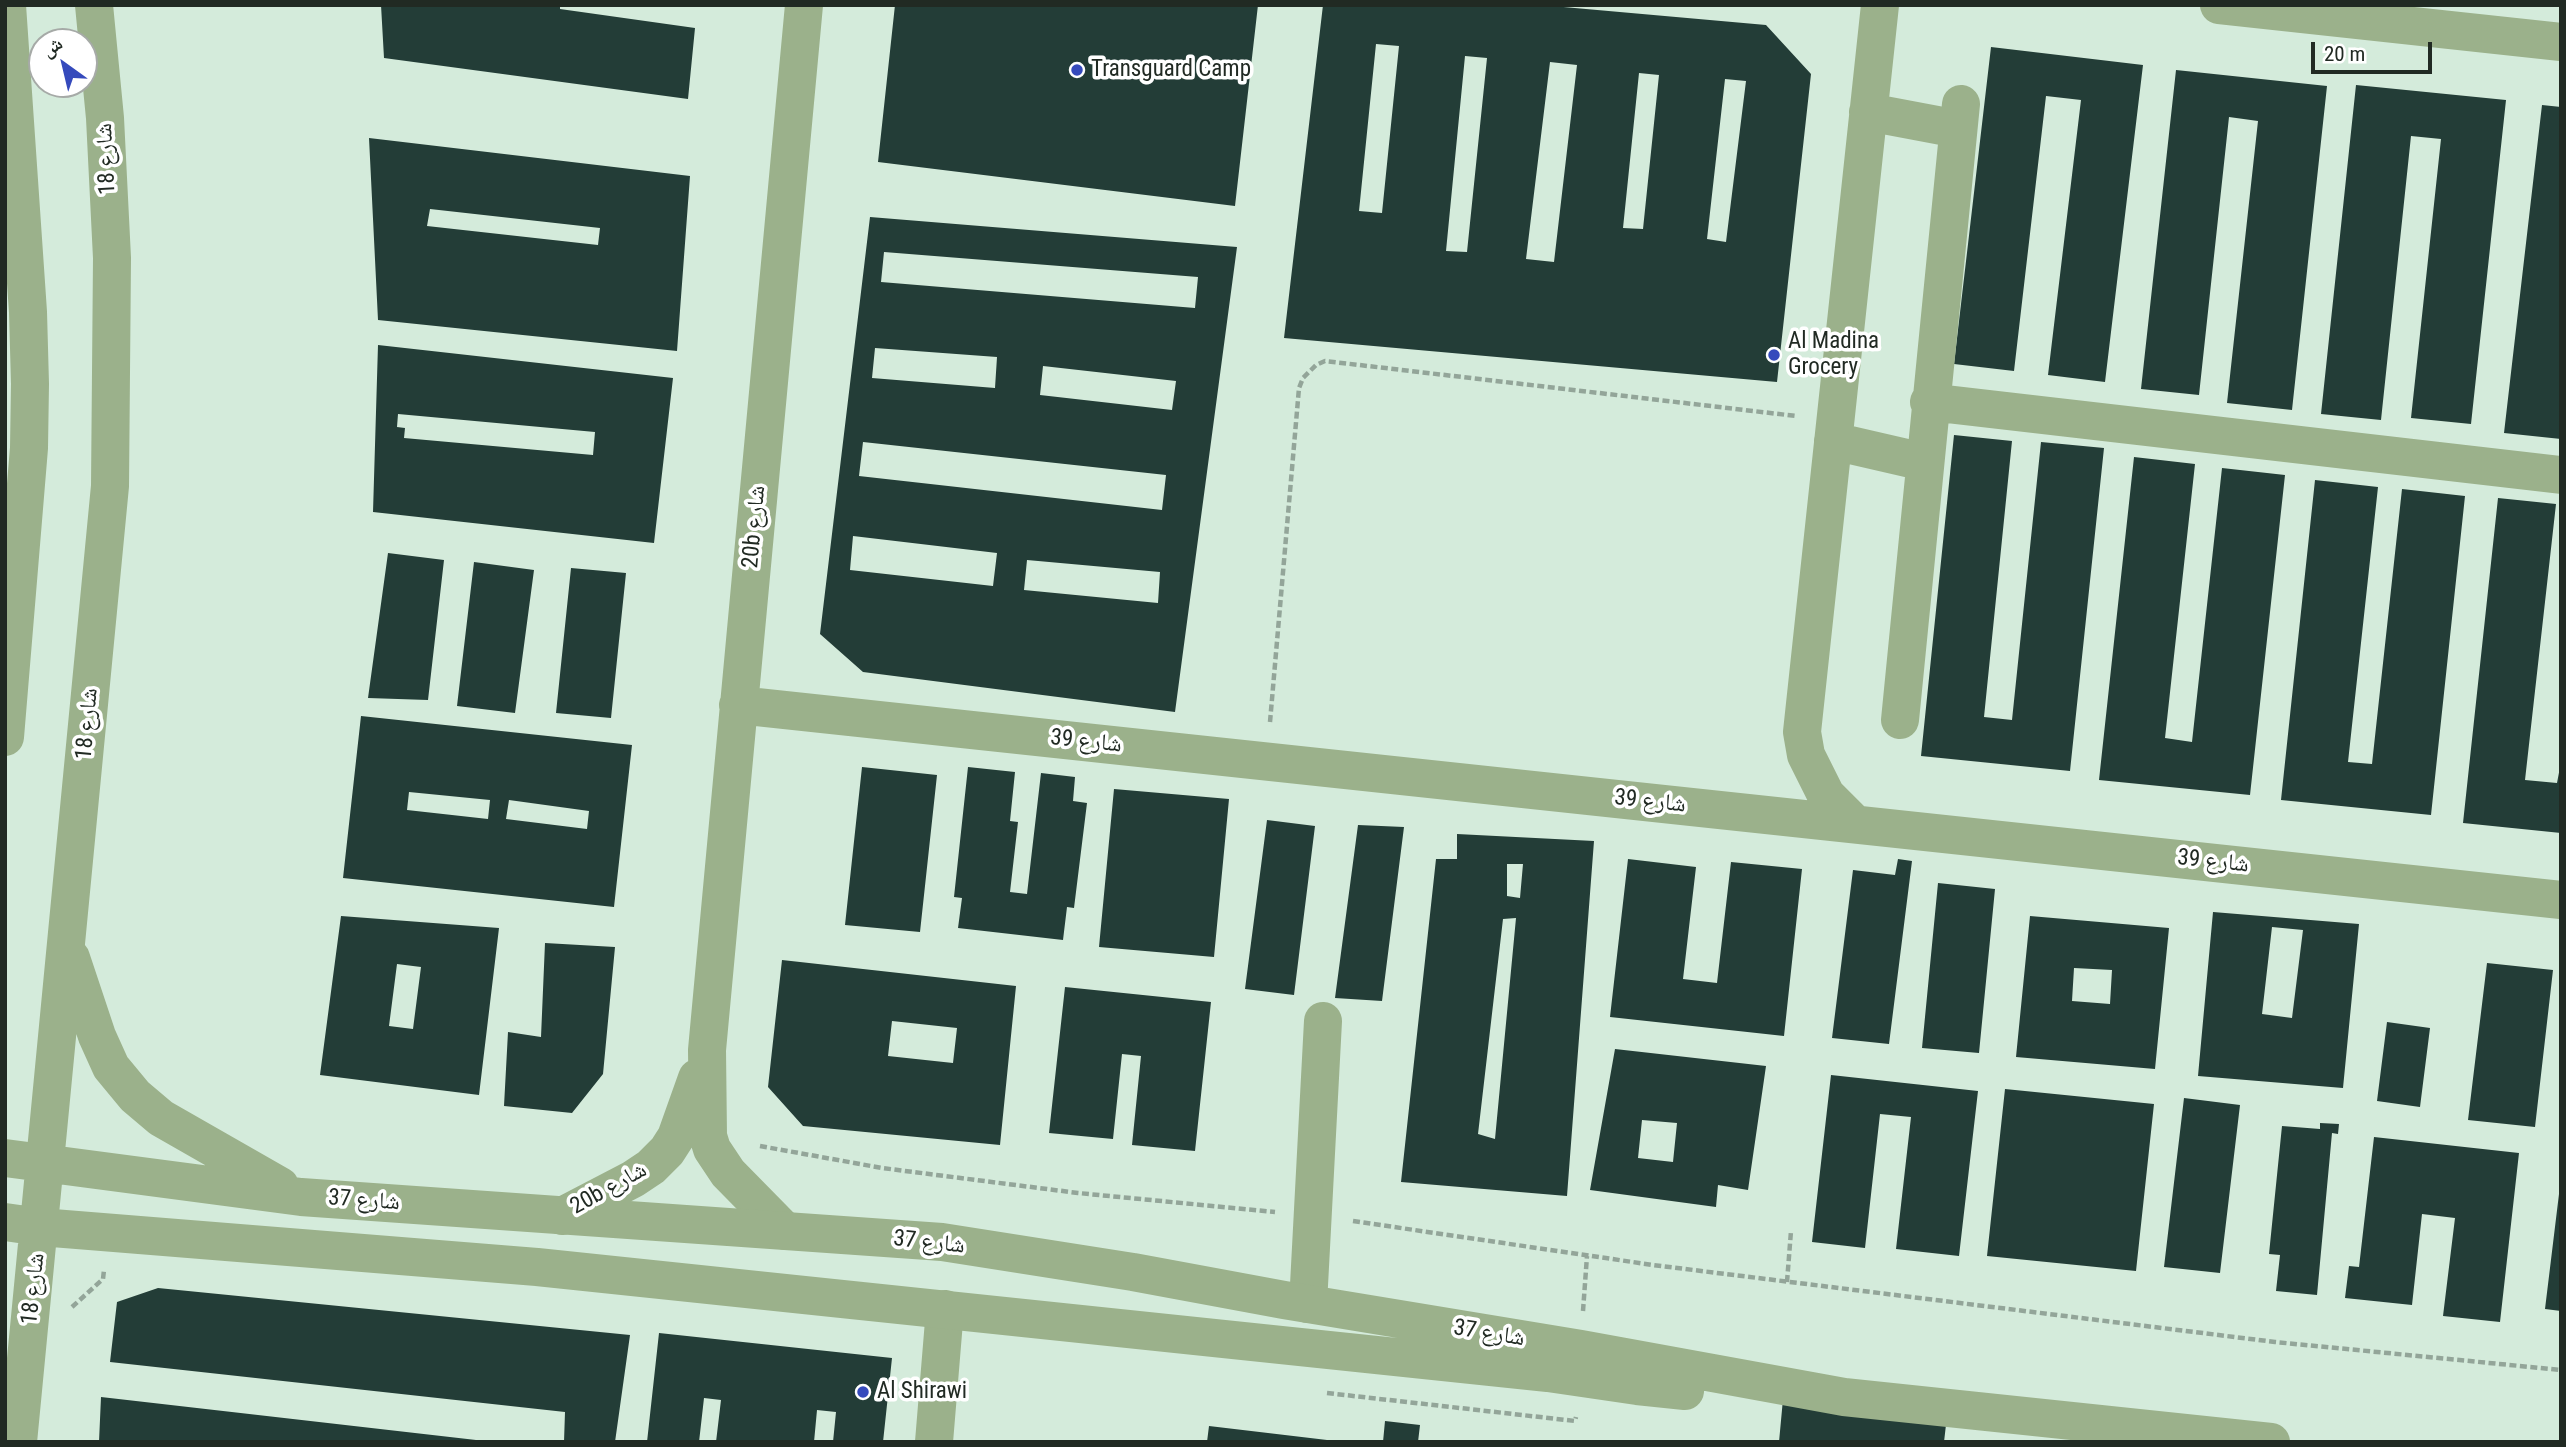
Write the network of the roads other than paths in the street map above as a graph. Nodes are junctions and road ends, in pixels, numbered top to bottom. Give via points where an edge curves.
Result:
1 (7, 5) edge
2 (94, 5) edge
3 (804, 5) edge
4 (1880, 5) edge
5 (2219, 5) edge
6 (2420, 16) edge
7 (2561, 42) edge
8 (1868, 112) junction
9 (1929, 402) junction
10 (1834, 431) junction
11 (1924, 462) junction
12 (2561, 475) edge
13 (738, 705) junction
14 (1900, 720) dead end
15 (5, 737) edge
16 (1854, 823) junction
17 (2561, 900) edge
18 (67, 946) junction
19 (1323, 1021) dead end
20 (707, 1050) junction
21 (5, 1158) edge
22 (45, 1163) junction
23 (300, 1197) junction
24 (562, 1216) junction
25 (23, 1225) edge
26 (785, 1231) junction
27 (1308, 1304) junction
28 (945, 1309) junction
29 (1844, 1397) junction
30 (18, 1442) edge
31 (934, 1442) edge
32 (2271, 1442) edge

1 - 15 street via 30,384 29,448
2 - 18 street, شارع 18 via 112,258 110,486
3 - 13 street, 20b شارع
4 - 8 street
5 - 6 street
6 - 7 street
8 - 9 street via 1959,116
8 - 10 street
9 - 11 street
9 - 12 street
10 - 11 street
10 - 16 street via 1802,732 1820,785
11 - 14 street
13 - 16 street, شارع 39
13 - 20 street, 20b شارع
16 - 17 street, شارع 39
18 - 22 street, شارع 18
18 - 23 street via 111,1067 135,1096 161,1118
19 - 27 street
20 - 24 street, 20b شارع via 683,1121 667,1151 633,1179
20 - 26 street, 20b شارع via 708,1136 717,1157
21 - 22 street, شارع 37
22 - 23 street, شارع 37
22 - 25 street, شارع 18
23 - 24 street, شارع 37
24 - 26 street, شارع 37
25 - 28 street, شارع 37 via 537,1268
25 - 30 street, شارع 18
26 - 27 street, شارع 37 via 942,1242
27 - 29 street, شارع 37
28 - 29 street, شارع 37 via 1637,1386
28 - 31 street
29 - 32 street, شارع 37

